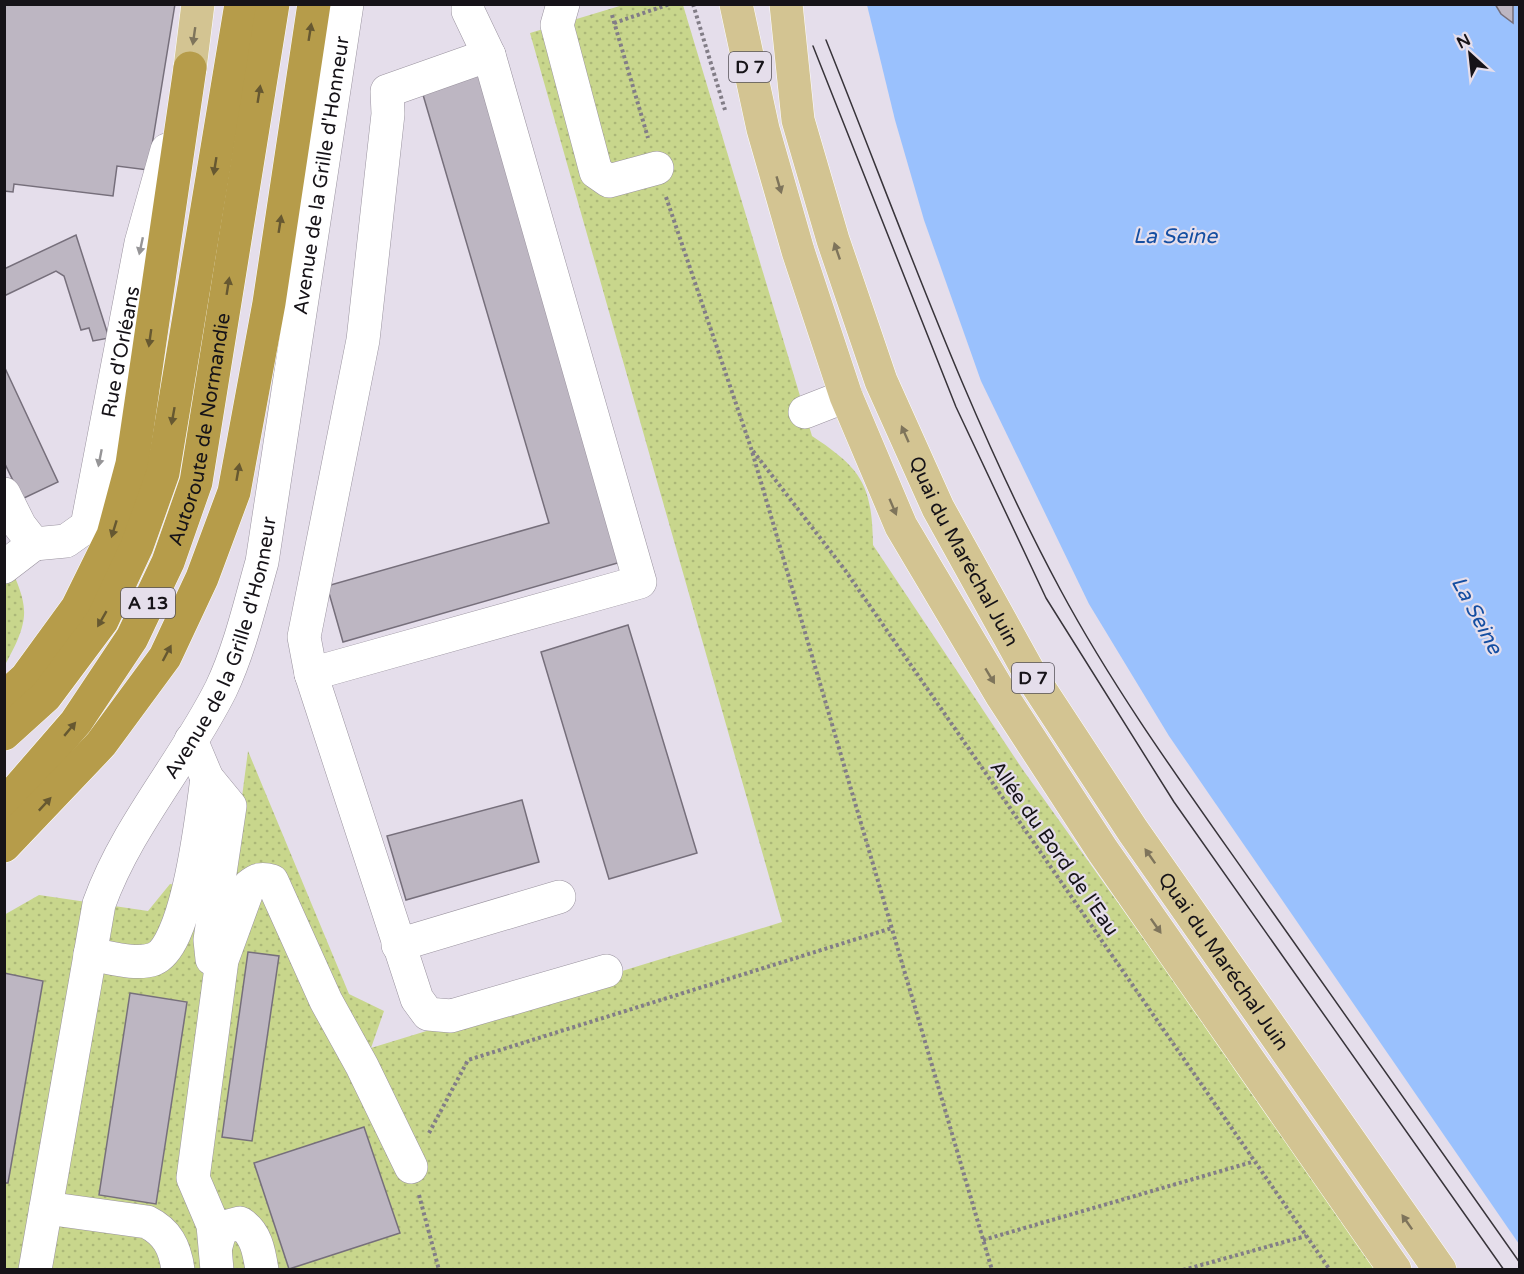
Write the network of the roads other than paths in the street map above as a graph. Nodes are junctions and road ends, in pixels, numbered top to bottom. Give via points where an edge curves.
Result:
1 (198, 4) edge
2 (241, 4) edge
3 (273, 4) edge
4 (314, 4) edge
5 (347, 4) edge
6 (468, 4) edge
7 (563, 4) edge
8 (736, 4) edge
9 (778, 7) edge
10 (489, 55) junction
11 (190, 68) junction
12 (764, 129) junction
13 (657, 168) road end
14 (199, 362) junction
15 (846, 396) junction
16 (805, 412) dead end
17 (4, 494) edge
18 (34, 544) junction
19 (4, 567) edge
20 (311, 674) junction
21 (4, 698) edge
22 (4, 734) edge
23 (191, 740) junction
24 (207, 778) junction
25 (4, 805) edge
26 (4, 846) edge
27 (559, 897) dead end
28 (398, 945) junction
29 (90, 954) junction
30 (606, 971) dead end
31 (217, 995) junction
32 (411, 1167) road end
33 (46, 1209) junction
34 (216, 1258) edge
35 (35, 1269) edge
36 (178, 1269) edge
37 (262, 1269) edge
38 (1395, 1269) edge
39 (1440, 1269) edge

1 -> 11 main road
2 -> 14 highway, Autoroute de Normandie / A 13
14 -> 3 highway, Autoroute de Normandie / A 13
26 -> 4 highway via 101,744 165,657 202,578 234,492
5 - 23 street, Avenue de la Grille d'Honneur via 262,562 237,650
6 - 10 street
7 - 13 street via 557,25 596,172 609,181
8 - 12 main road, D 7
9 - 12 main road, D 7
39 -> 9 main road, Quai du Maréchal Juin / D 7 via 1126,822 1030,674 938,508 881,381 830,229 798,120
10 - 20 street via 387,91 388,114 363,340 304,637
10 - 20 street via 640,582
11 -> 18 street, Rue d'Orléans via 141,243 87,526 66,541
11 -> 21 highway via 132,464 113,535 77,608 26,678
12 -> 15 main road, Quai du Maréchal Juin / D 7 via 798,251
14 -> 22 highway, Autoroute de Normandie / A 13 via 137,546 107,611 46,696
25 -> 14 highway, Autoroute de Normandie / A 13 via 76,722 132,639 168,562 196,482
15 - 16 street
15 -> 38 main road, Quai du Maréchal Juin / D 7 via 901,526 1002,696 1103,850
17 - 18 street
18 - 19 street
20 - 28 street
23 - 24 street
23 - 29 street, Avenue de la Grille d'Honneur via 110,875 99,904
24 - 29 street via 186,901 172,942 164,952 140,962
24 - 31 street via 230,806 210,940
27 - 28 street
28 - 30 street via 420,1006 435,1017 451,1016
29 - 33 street, Avenue de la Grille d'Honneur
31 - 32 street via 222,960 249,886 264,878 272,881 326,1001
31 - 34 street via 193,1178 213,1225
33 - 35 street, Avenue de la Grille d'Honneur
33 - 36 street via 147,1222 169,1240
34 - 37 street via 221,1228 240,1223 255,1239

